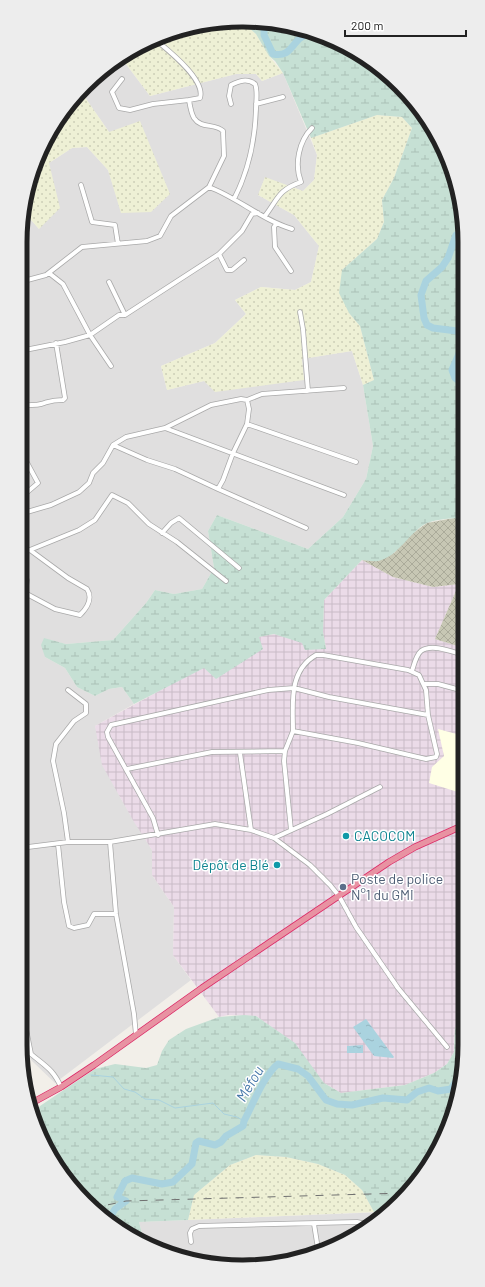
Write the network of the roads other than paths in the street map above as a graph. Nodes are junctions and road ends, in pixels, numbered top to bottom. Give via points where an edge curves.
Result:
1 (160, 43) edge
2 (122, 79) dead end
3 (283, 96) dead end
4 (189, 100) junction
5 (231, 104) dead end
6 (256, 104) junction
7 (312, 128) dead end
8 (82, 185) dead end
9 (209, 188) junction
10 (234, 199) junction
11 (258, 213) junction
12 (265, 216) junction
13 (276, 224) junction
14 (292, 229) dead end
15 (118, 244) junction
16 (219, 254) junction
17 (244, 260) dead end
18 (291, 271) dead end
19 (49, 273) junction
20 (27, 280) edge
21 (109, 282) dead end
22 (300, 312) dead end
23 (125, 315) junction
24 (90, 335) junction
25 (56, 343) junction
26 (27, 349) edge
27 (111, 366) dead end
28 (344, 388) dead end
29 (308, 391) junction
30 (247, 400) junction
31 (27, 404) edge
32 (247, 424) junction
33 (165, 428) junction
34 (113, 445) junction
35 (233, 453) junction
36 (27, 461) edge
37 (356, 462) dead end
38 (218, 489) junction
39 (27, 492) edge
40 (344, 495) dead end
41 (27, 512) edge
42 (306, 528) dead end
43 (162, 533) junction
44 (30, 550) junction
45 (27, 551) edge
46 (239, 568) dead end
47 (226, 581) dead end
48 (27, 594) edge
49 (458, 654) edge
50 (412, 671) junction
51 (424, 684) junction
52 (294, 688) junction
53 (458, 689) edge
54 (68, 690) dead end
55 (428, 715) junction
56 (293, 731) junction
57 (285, 751) junction
58 (240, 752) junction
59 (127, 769) junction
60 (380, 787) dead end
61 (458, 828) edge
62 (251, 830) junction
63 (291, 830) junction
64 (158, 835) junction
65 (274, 838) junction
66 (68, 842) junction
67 (110, 842) junction
68 (58, 844) junction
69 (27, 847) edge
70 (339, 896) junction
71 (116, 914) junction
72 (136, 1035) junction
73 (27, 1042) edge
74 (447, 1047) dead end
75 (61, 1087) junction
76 (34, 1102) edge
77 (363, 1223) edge
78 (314, 1224) junction
79 (191, 1242) dead end
80 (318, 1247) edge

1 - 4 street via 187,66 201,90 200,98
2 - 4 street via 112,92 115,103 124,110
3 - 6 street
4 - 9 street via 195,120 220,128 224,137 224,156
5 - 6 street via 231,85 246,80 255,84 257,88
6 - 10 street via 250,161
7 - 12 street via 305,135 300,148 299,176 302,182 280,194
8 - 15 street via 92,222 115,225
9 - 10 street
9 - 15 street via 171,216 160,236 147,241
10 - 11 street
11 - 12 street
11 - 16 street via 252,214 242,231
12 - 13 street
13 - 14 street
13 - 18 street via 275,248
15 - 19 street via 82,247
16 - 17 street via 227,270 232,270
16 - 23 street
19 - 20 street
19 - 24 street via 63,284
21 - 23 street
22 - 29 street
23 - 24 street via 119,315
24 - 25 street
24 - 27 street
25 - 26 street
25 - 31 street via 65,398 48,400 41,404
28 - 29 street
29 - 30 street via 262,394
30 - 32 street
30 - 33 street via 238,399 203,408
32 - 35 street
32 - 37 street
33 - 34 street via 126,437
33 - 35 street
34 - 38 street
34 - 41 street via 93,473 89,484 79,492 51,505
35 - 38 street
35 - 40 street
36 - 39 street via 38,483
38 - 42 street
43 - 44 street via 128,503 112,495 95,520 79,530
43 - 46 street via 179,518
43 - 47 street
44 - 45 street
44 - 48 street via 87,589 90,596 80,615 49,606
49 - 50 street via 440,649 425,649 420,652
50 - 51 street via 419,675
50 - 52 street via 316,655 298,672
51 - 53 street via 438,684
51 - 55 street
52 - 55 street
52 - 56 street
52 - 59 street via 268,690 111,725 107,732 108,737
54 - 66 street via 86,704 86,713 70,725 56,744 53,761
55 - 56 street via 438,754 434,759
56 - 57 street
57 - 58 street
57 - 63 street
58 - 59 street via 212,752
58 - 62 street
59 - 64 street via 153,818
60 - 63 street
61 - 70 highway via 402,854
62 - 64 street via 215,824
62 - 65 street
63 - 65 street
64 - 67 street
65 - 70 street via 318,872
66 - 67 street
66 - 68 street
67 - 71 street
68 - 69 street
68 - 71 street via 69,926 74,928 88,925 94,914
70 - 72 highway
70 - 74 street via 352,922 384,969
71 - 72 street
72 - 75 highway
73 - 75 street via 31,1054 52,1071
75 - 76 highway
77 - 78 street
78 - 79 street via 199,1226 192,1229
78 - 80 street

